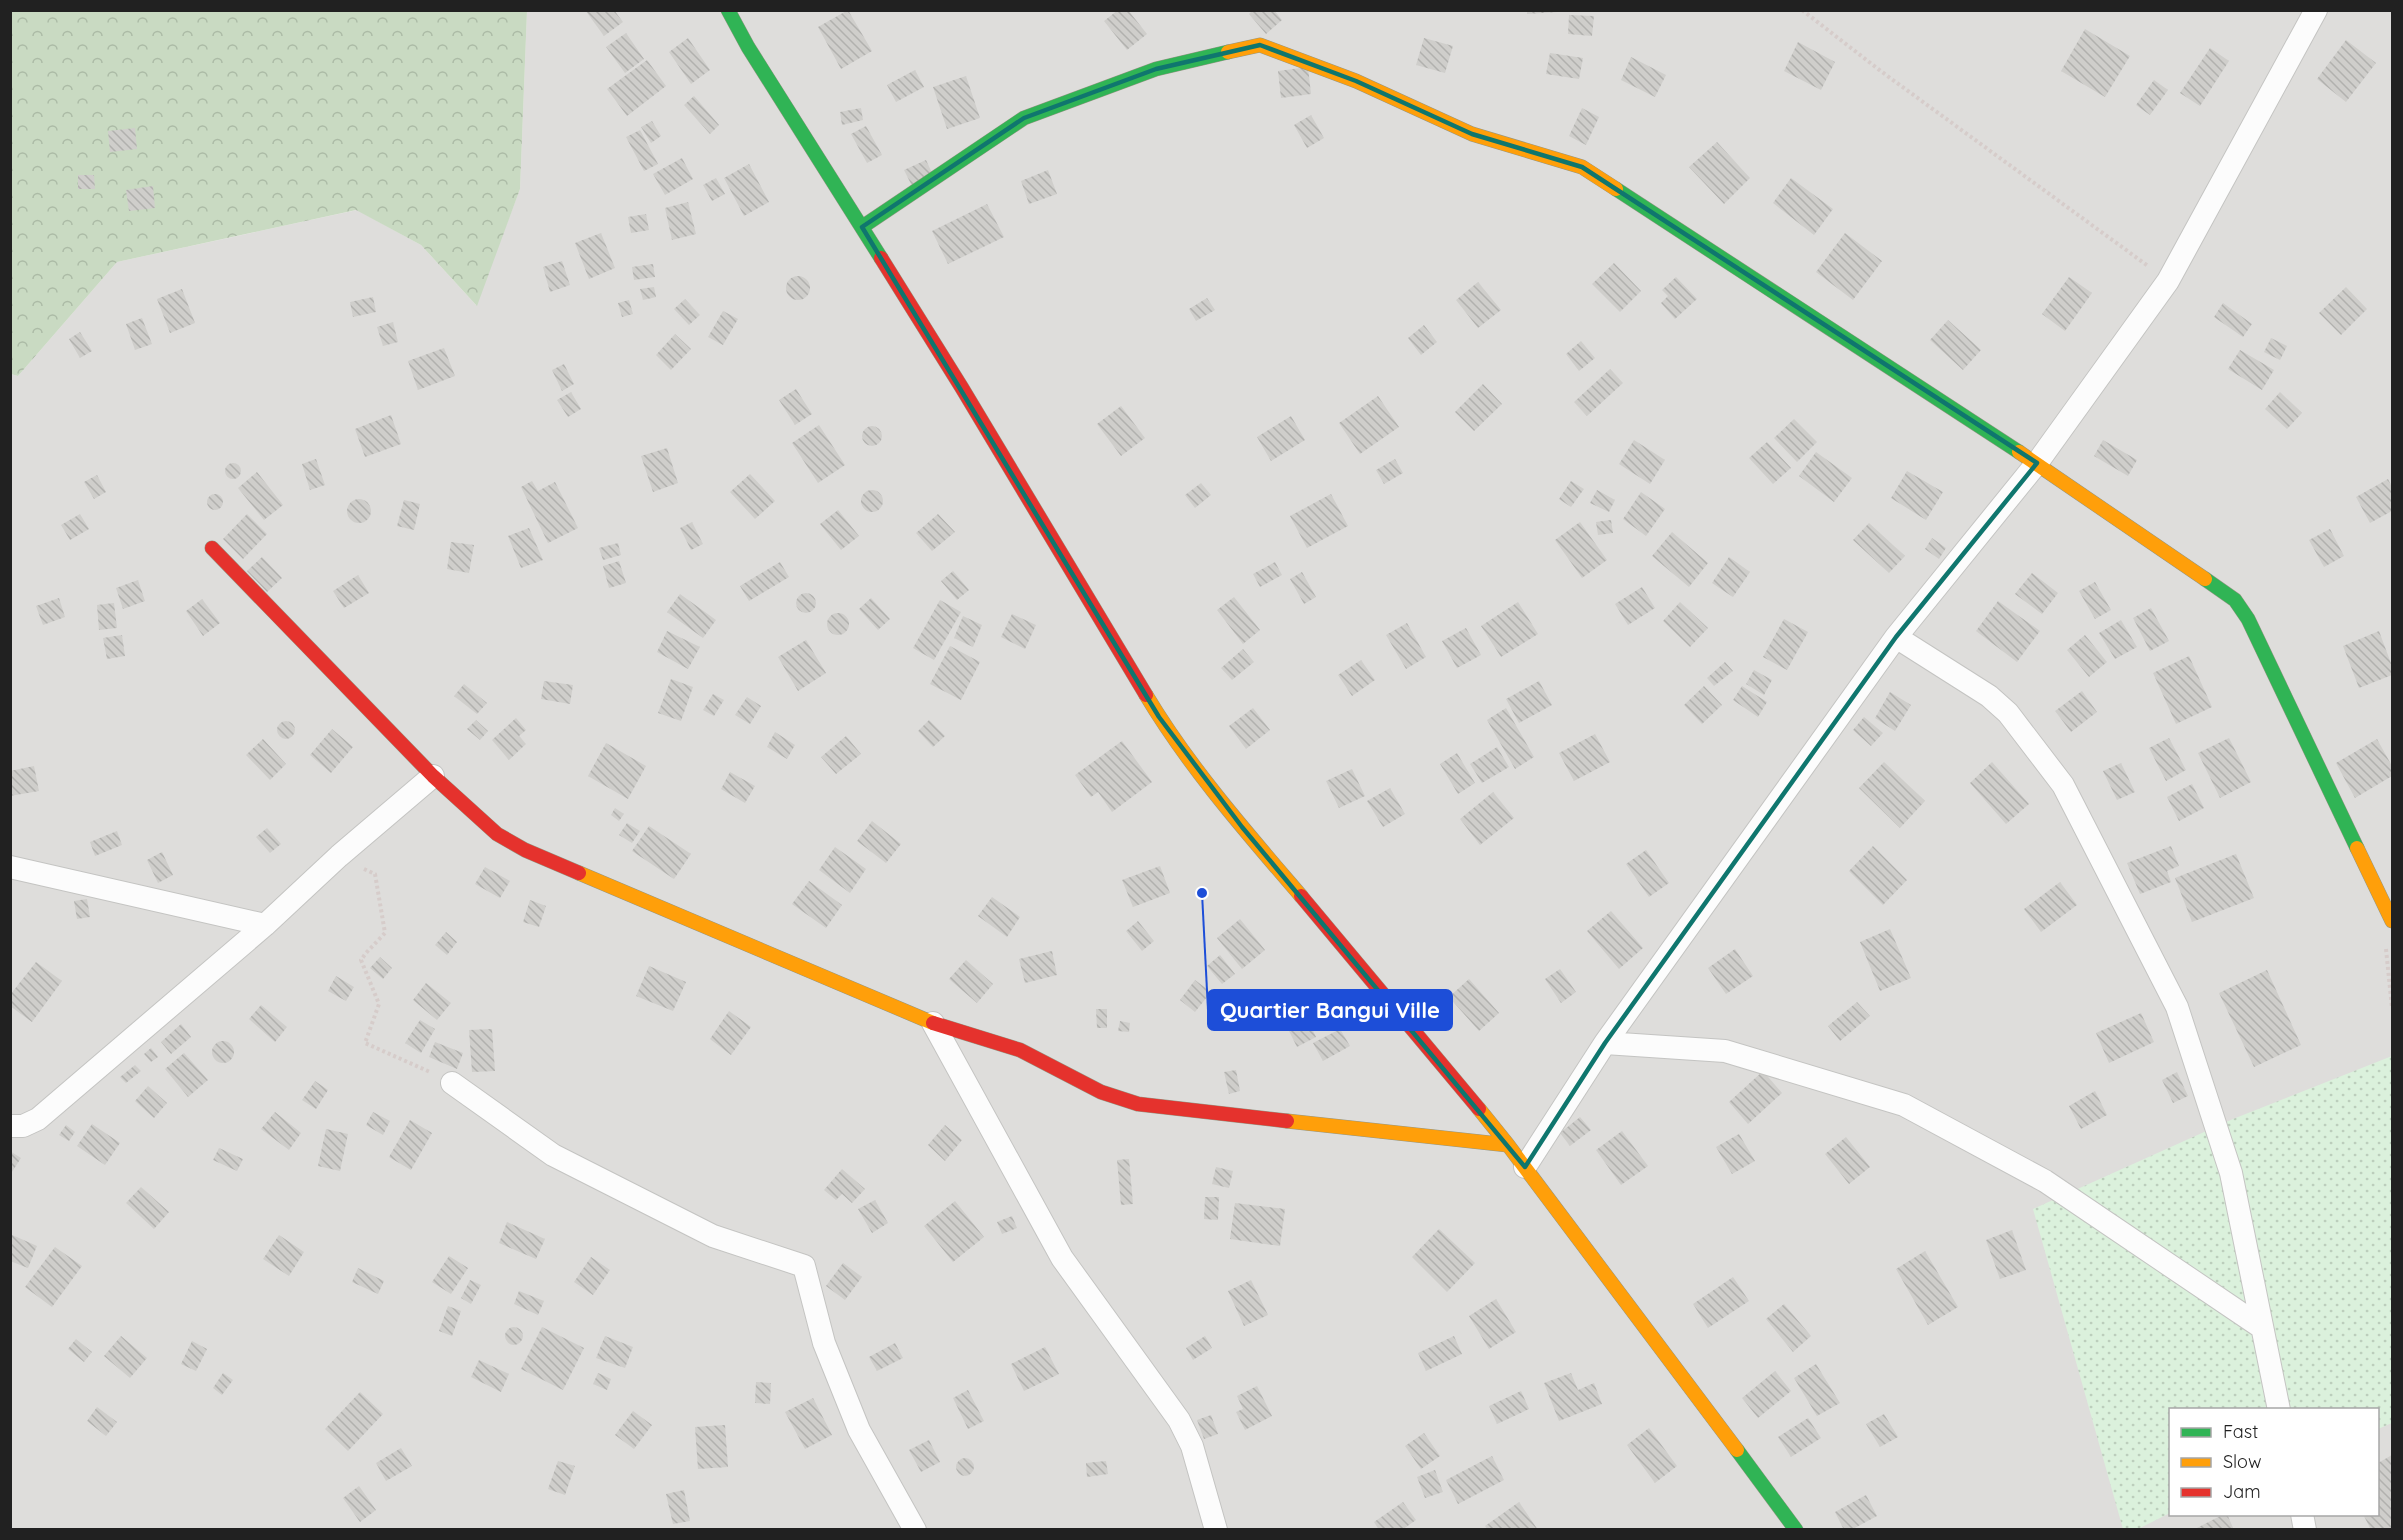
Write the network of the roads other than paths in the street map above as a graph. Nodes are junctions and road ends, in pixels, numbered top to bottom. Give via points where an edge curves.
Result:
1 (728, 10) edge
2 (2316, 10) edge
3 (862, 227) junction
4 (2037, 463) junction
5 (212, 549) dead end
6 (1896, 637) junction
7 (433, 776) junction
8 (10, 867) edge
9 (2386, 890) edge
10 (2392, 921) edge
11 (265, 925) junction
12 (933, 1023) junction
13 (1605, 1044) junction
14 (452, 1083) road end
15 (10, 1126) edge
16 (1508, 1145) junction
17 (1525, 1167) junction
18 (2261, 1327) junction
19 (2279, 1408) edge
20 (915, 1530) edge
21 (1216, 1530) edge
22 (1796, 1530) edge

1 - 3 street
2 - 4 street via 2168,281
3 - 4 street via 1024,118 1156,69 1260,45 1356,81 1472,134 1582,167
3 - 16 street via 1159,717 1242,827
4 - 6 street
4 - 9 street via 2235,600
5 - 7 street
6 - 13 street
6 - 18 street via 1995,702 2063,785 2177,1007 2231,1173
7 - 11 street
7 - 12 street via 496,834 525,850
8 - 11 street
9 - 10 street
11 - 15 street via 38,1119 23,1126
12 - 16 street via 1020,1050 1101,1092 1138,1104
12 - 21 street via 1062,1258 1179,1420 1192,1446
13 - 17 street
13 - 18 street via 1725,1051 1904,1105 2045,1181
14 - 20 street via 554,1155 713,1236 804,1266 824,1343 859,1430
16 - 17 street
17 - 22 street
18 - 19 street

